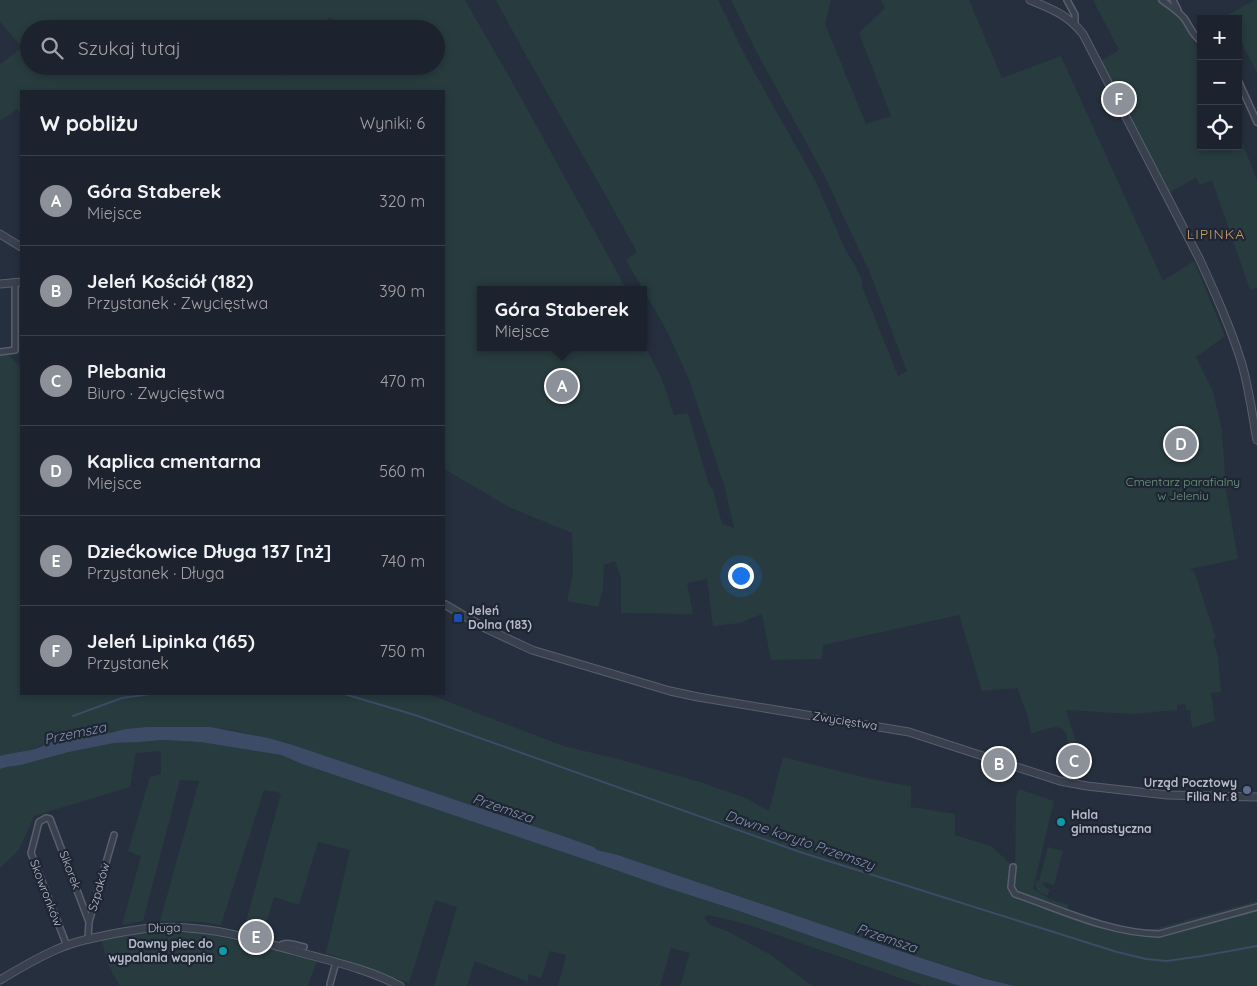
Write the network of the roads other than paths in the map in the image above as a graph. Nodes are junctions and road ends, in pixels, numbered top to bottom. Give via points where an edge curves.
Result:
1 (1030, 0) edge
2 (1067, 0) edge
3 (1162, 0) edge
4 (1173, 0) edge
5 (1180, 13) junction
6 (1075, 24) junction
7 (1197, 37) edge
8 (1242, 89) edge
9 (1257, 122) edge
10 (0, 234) edge
11 (20, 246) edge
12 (18, 282) edge
13 (0, 284) edge
14 (0, 352) edge
15 (1257, 440) edge
16 (445, 605) edge
17 (1257, 796) edge
18 (50, 819) joint
19 (114, 835) dead end
20 (1013, 867) dead end
21 (1257, 907) edge
22 (89, 922) junction
23 (88, 939) junction
24 (67, 946) junction
25 (278, 946) junction
26 (304, 947) dead end
27 (336, 962) junction
28 (0, 980) edge
29 (330, 984) dead end
30 (400, 986) edge

1 - 6 street via 1053,9
2 - 6 street
3 - 5 street
4 - 5 street
5 - 7 street
6 - 15 street via 1212,286 1241,361
8 - 9 street
10 - 11 street
12 - 13 street
12 - 14 street via 15,350
16 - 17 street, Zwycięstwa via 532,650 670,691 903,730 1087,786 1167,795
18 - 22 street, Sikorek
18 - 24 street, Skowronków via 39,822 31,853
19 - 22 street, Szpaków
20 - 21 street via 1011,887 1015,894 1107,927 1143,934 1159,934
22 - 23 street, Szpaków
23 - 24 street, Długa
23 - 25 street, Długa via 140,928 172,927 228,933
24 - 28 street, Długa
25 - 26 street, Długa via 286,943
25 - 27 street, Długa
27 - 29 street
27 - 30 street, Długa

